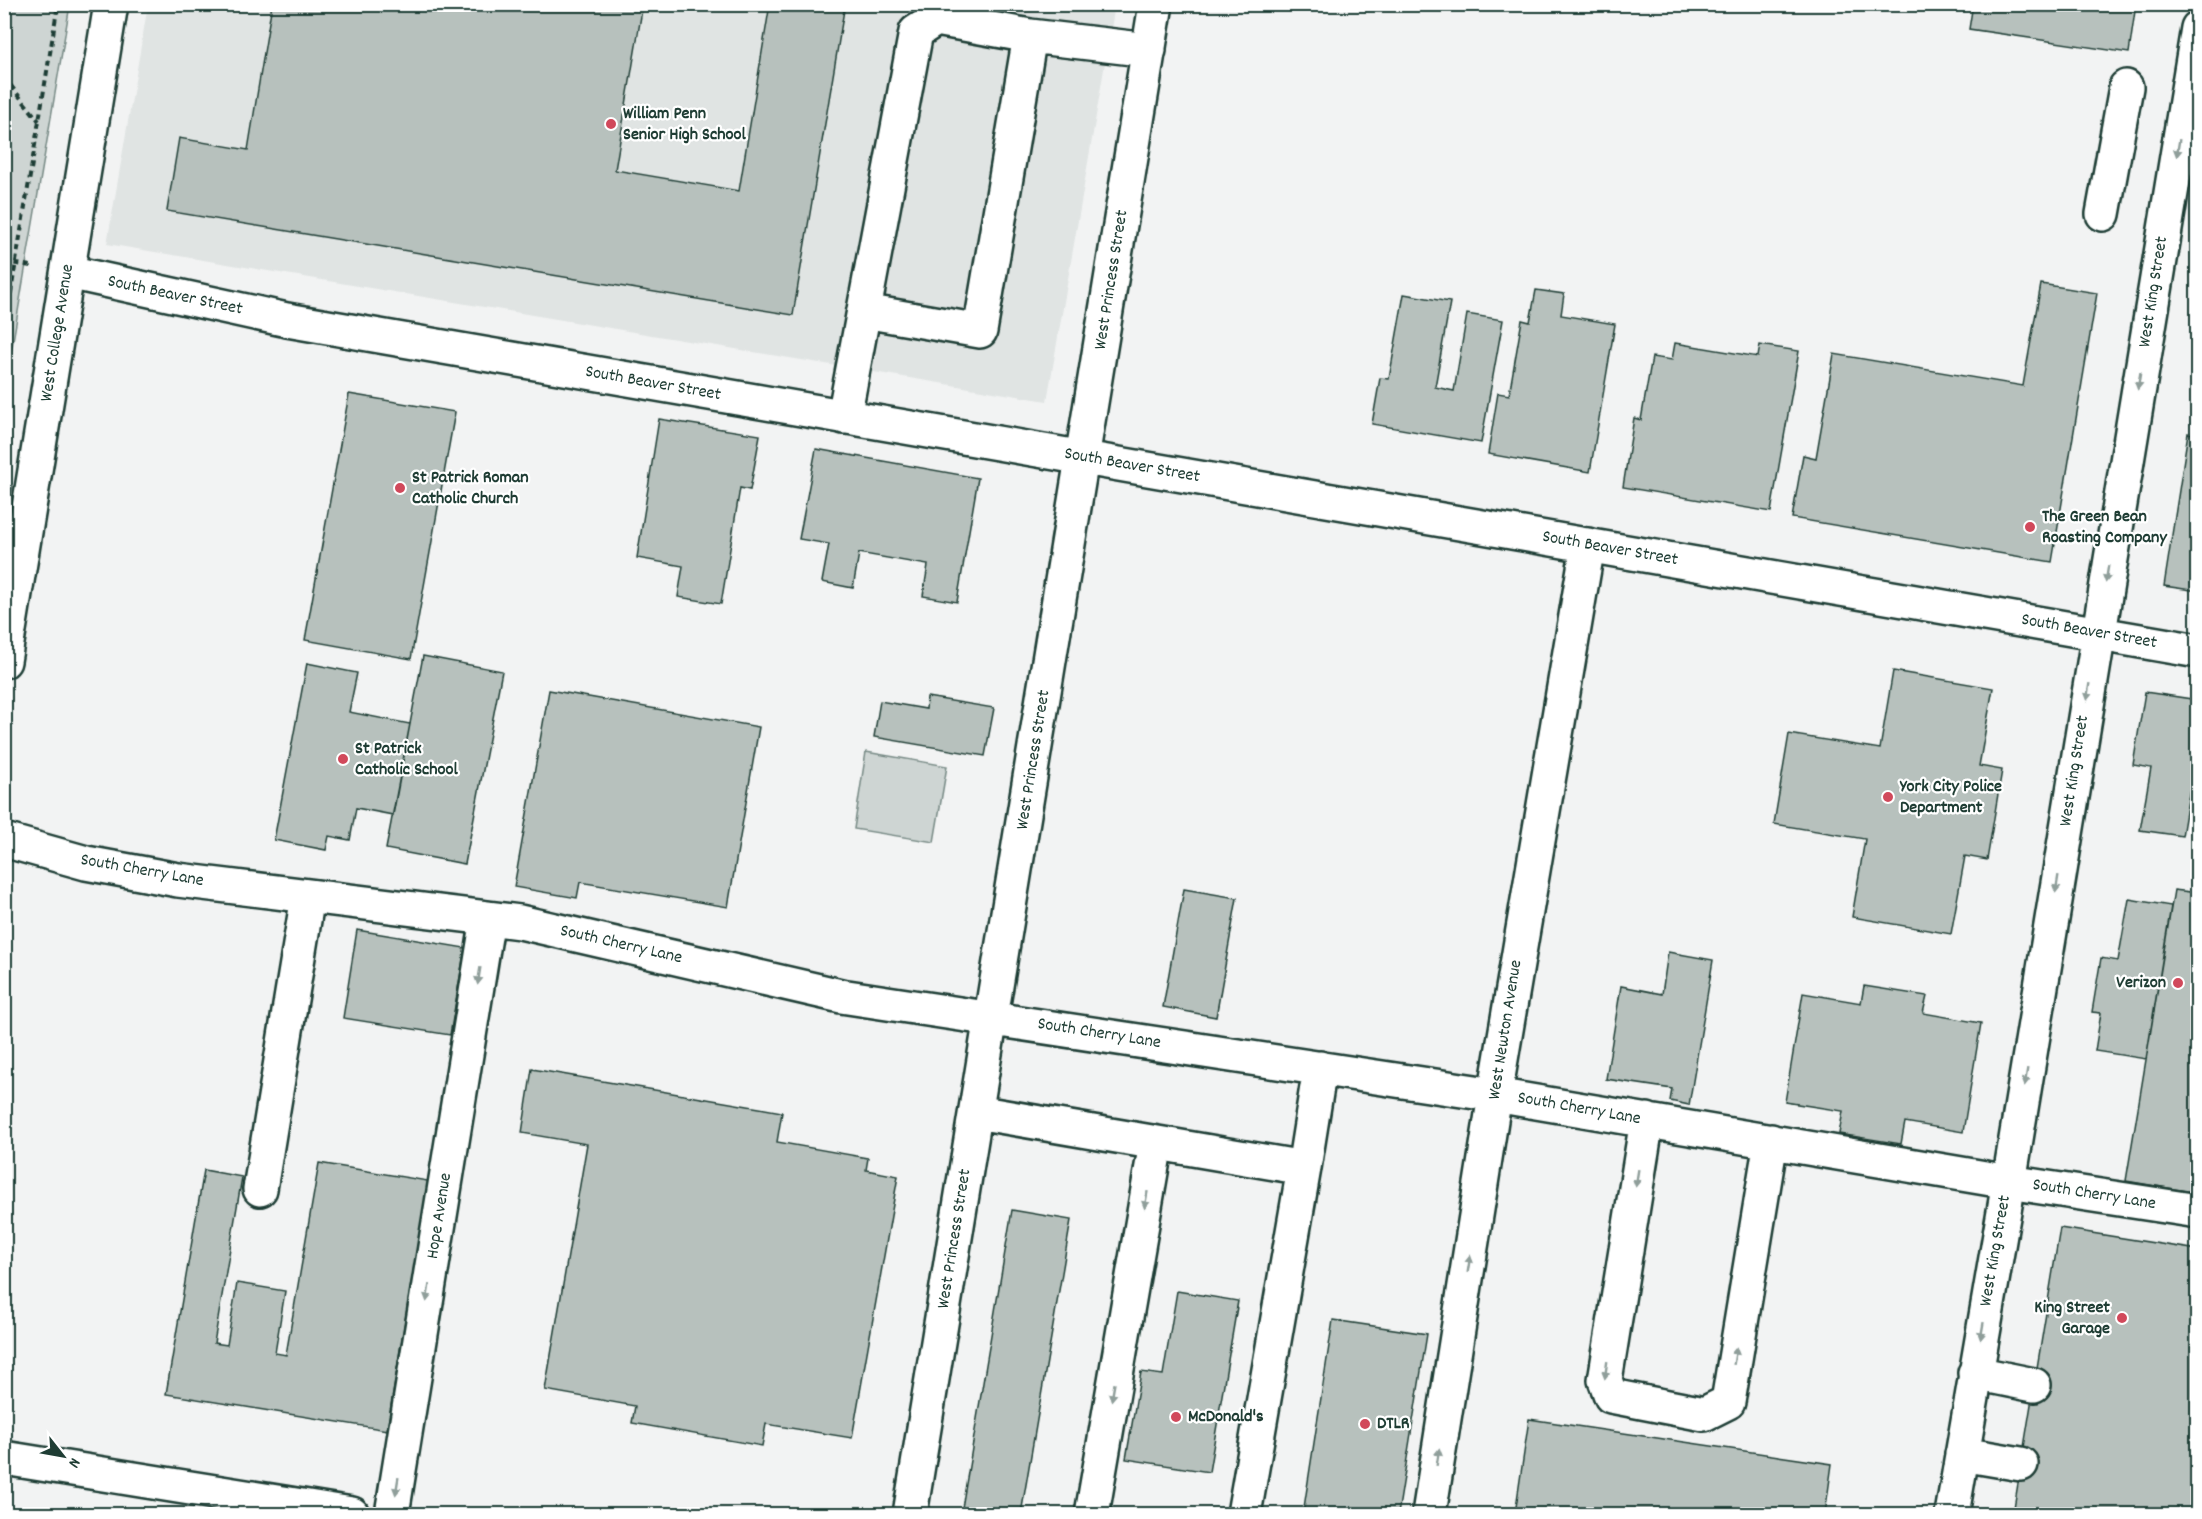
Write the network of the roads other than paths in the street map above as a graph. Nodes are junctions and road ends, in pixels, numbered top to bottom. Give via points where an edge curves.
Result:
1 (111, 4) edge
2 (1156, 4) edge
3 (2198, 28) edge
4 (1030, 36) junction
5 (1149, 50) junction
6 (2126, 87) dead end
7 (2103, 214) dead end
8 (68, 272) junction
9 (864, 311) junction
10 (844, 417) junction
11 (1083, 458) junction
12 (1588, 545) junction
13 (2097, 634) junction
14 (2198, 651) edge
15 (4, 661) edge
16 (4, 840) edge
17 (308, 896) junction
18 (488, 918) junction
19 (992, 1017) junction
20 (1320, 1068) junction
21 (1496, 1095) junction
22 (976, 1112) junction
23 (1647, 1120) junction
24 (1771, 1141) junction
25 (1156, 1143) junction
26 (1304, 1168) junction
27 (2009, 1182) junction
28 (260, 1189) dead end
29 (2198, 1211) edge
30 (1975, 1373) junction
31 (2034, 1385) dead end
32 (1962, 1454) junction
33 (4, 1458) edge
34 (2021, 1464) dead end
35 (352, 1515) edge
36 (392, 1515) edge
37 (910, 1515) edge
38 (1092, 1515) edge
39 (1244, 1515) edge
40 (1429, 1515) edge
41 (1952, 1515) edge

1 - 8 street, West College Avenue
2 - 5 street, West Princess Street
3 -> 13 street, West King Street
4 - 5 street
4 - 9 street via 936,19 916,33
4 - 9 street via 980,331
5 - 11 street, West Princess Street
6 - 7 street
8 - 10 street, South Beaver Street via 287,320
8 - 15 street, West College Avenue
9 - 10 street
10 - 11 street, South Beaver Street
11 - 12 street, South Beaver Street
11 - 19 street, West Princess Street
12 - 13 street, South Beaver Street
12 - 21 street, West Newton Avenue
13 - 14 street, South Beaver Street
13 -> 27 street, West King Street
16 - 17 street, South Cherry Lane via 86,863 167,878
17 - 18 street, South Cherry Lane
17 - 28 street
18 - 19 street, South Cherry Lane via 841,996
18 -> 36 street, Hope Avenue
19 - 20 street, South Cherry Lane
19 - 22 street, West Princess Street
20 - 21 street, South Cherry Lane
20 - 26 street
21 - 23 street, South Cherry Lane
40 -> 21 street, West Newton Avenue
22 - 25 street
22 - 37 street, West Princess Street
23 - 24 street, South Cherry Lane
23 -> 24 street via 1605,1380 1611,1396 1704,1414 1728,1402
24 - 27 street, South Cherry Lane
25 - 26 street
25 -> 38 street
26 - 39 street
27 - 29 street, South Cherry Lane
27 -> 30 street, West King Street
30 - 31 street
30 - 32 street, West King Street
32 - 34 street
32 - 41 street, West King Street
33 - 35 street

